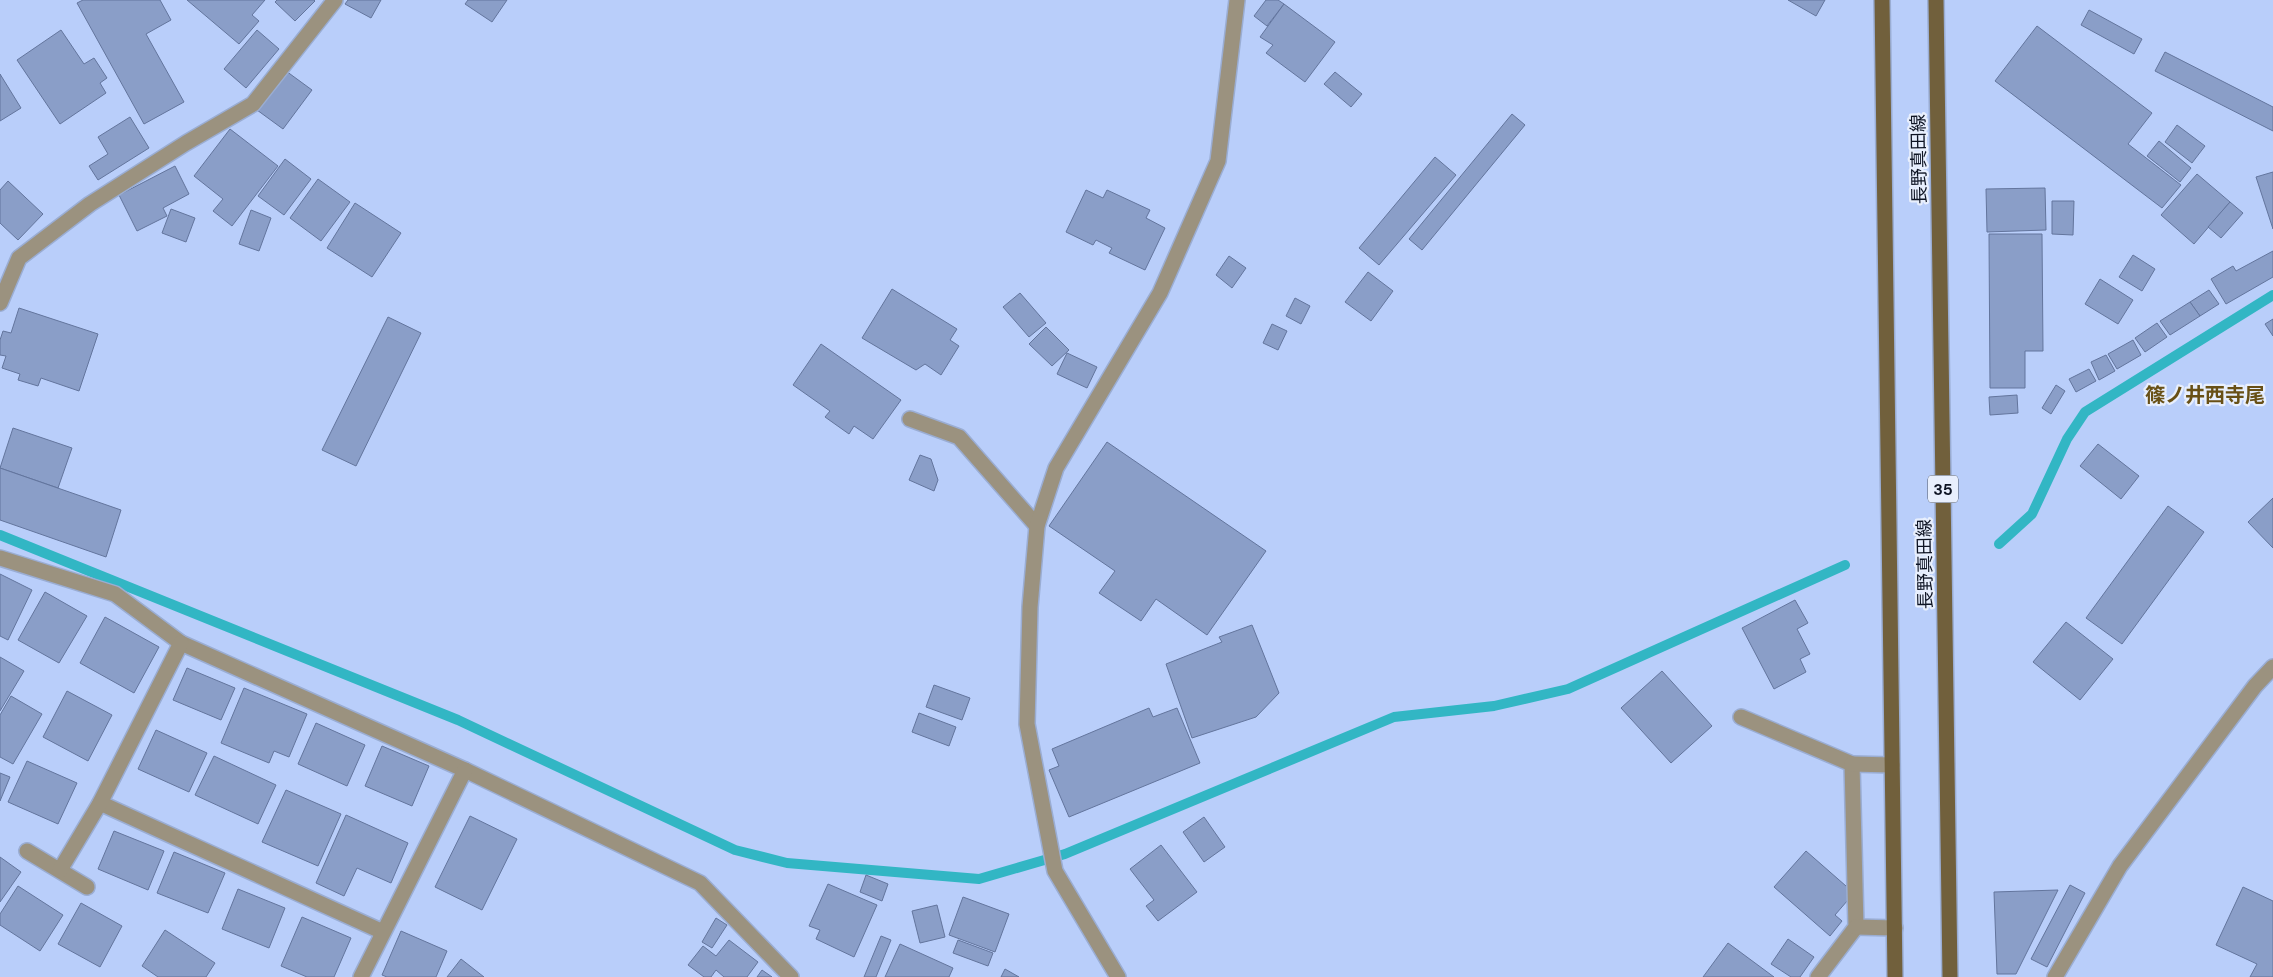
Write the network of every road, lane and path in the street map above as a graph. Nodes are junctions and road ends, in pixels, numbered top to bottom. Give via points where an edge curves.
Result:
1 (335, 0) edge
2 (1237, 0) edge
3 (1882, 0) edge
4 (1936, 0) edge
5 (0, 303) edge
6 (910, 419) dead end
7 (1038, 526) junction
8 (0, 558) edge
9 (181, 643) junction
10 (2273, 667) edge
11 (1741, 717) dead end
12 (1852, 764) junction
13 (1892, 765) junction
14 (465, 770) junction
15 (100, 802) junction
16 (26, 850) dead end
17 (60, 870) junction
18 (87, 886) dead end
19 (1856, 927) junction
20 (1895, 928) junction
21 (383, 932) junction
22 (361, 977) edge
23 (791, 977) edge
24 (1118, 977) edge
25 (1818, 977) edge
26 (1895, 977) edge
27 (1950, 977) edge
28 (2056, 977) edge

1 - 5 street via 253,104 90,204 19,258
2 - 7 street via 1218,161 1160,293 1056,468
3 - 13 main road, 長野真田線
4 - 27 main road, 長野真田線 / 35
6 - 7 street via 959,437
7 - 24 street via 1030,607 1027,724 1055,871
8 - 9 street via 115,594
9 - 14 street
9 - 15 street
10 - 28 street via 2255,686 2120,866
11 - 12 street
12 - 13 street
12 - 19 street
13 - 20 main road, 長野真田線
14 - 21 street
14 - 23 street via 700,883
15 - 17 street
15 - 21 street
16 - 17 street
17 - 18 street
19 - 20 street
19 - 25 street
20 - 26 main road, 長野真田線
21 - 22 street

